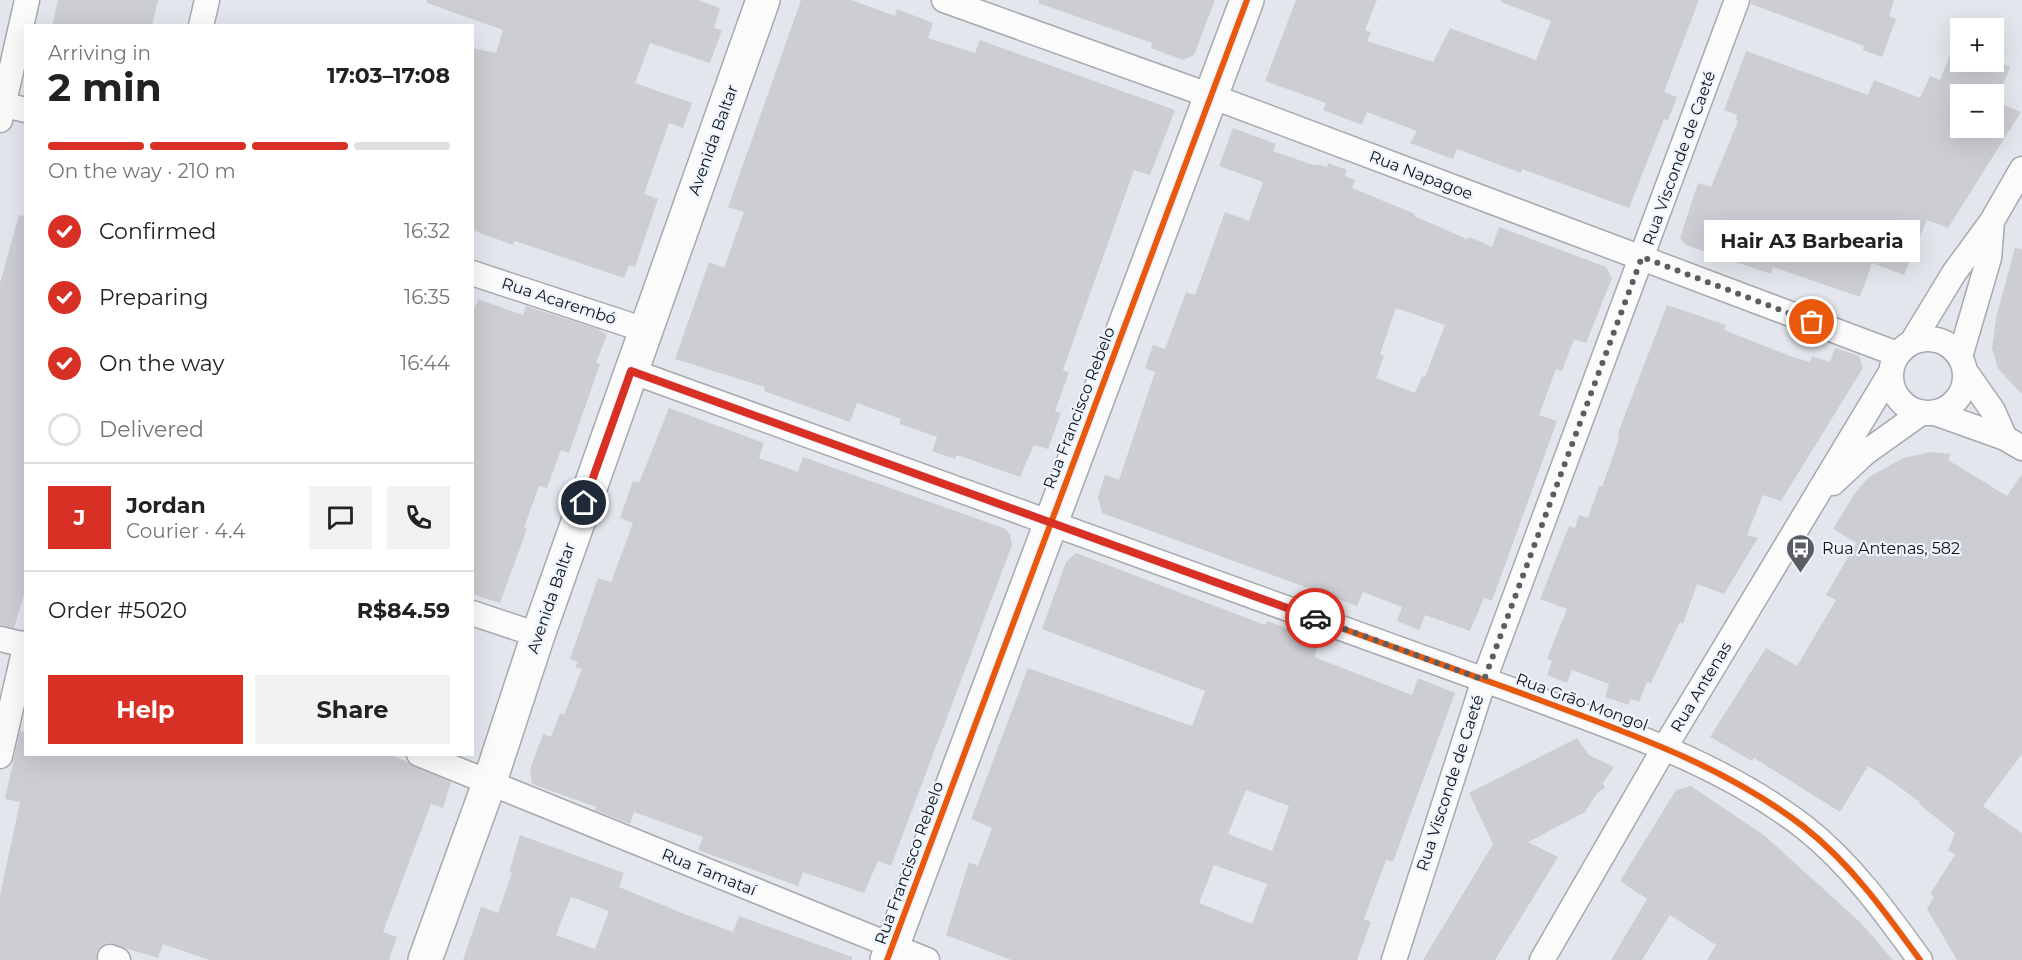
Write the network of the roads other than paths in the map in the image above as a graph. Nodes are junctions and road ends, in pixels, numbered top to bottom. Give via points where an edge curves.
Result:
1 (27, 0) edge
2 (207, 0) edge
3 (763, 0) edge
4 (944, 0) edge
5 (1247, 0) edge
6 (1737, 0) edge
7 (201, 24) edge
8 (1211, 96) junction
9 (7, 110) edge
10 (2022, 169) edge
11 (1992, 221) junction
12 (1642, 257) junction
13 (474, 274) edge
14 (645, 330) junction
15 (1900, 356) junction
16 (1963, 364) junction
17 (631, 371) junction
18 (1928, 413) junction
19 (2014, 443) edge
20 (1808, 508) junction
21 (1051, 521) junction
22 (474, 614) edge
23 (538, 635) junction
24 (0, 639) edge
25 (24, 644) edge
26 (24, 648) edge
27 (1484, 680) junction
28 (1665, 747) junction
29 (0, 756) edge
30 (424, 756) edge
31 (490, 781) junction
32 (889, 954) edge
33 (425, 960) edge
34 (927, 960) edge
35 (1394, 960) edge
36 (1542, 960) edge
37 (1920, 960) edge

1 - 9 street
2 - 7 street
3 - 14 street, Avenida Baltar
4 - 8 street, Rua Napagoe
5 - 8 street, Rua Francisco Rebelo
6 - 12 street, Rua Visconde de Caeté
8 - 12 street, Rua Napagoe
8 - 21 street, Rua Francisco Rebelo
10 - 11 street, Rua Antenas
11 - 15 street, Rua Antenas via 1969,249
11 - 16 street, Rua Antenas via 1987,264
12 - 15 street, Rua Napagoe
12 - 27 street, Rua Visconde de Caeté
13 - 14 street, Rua Acarembó
14 - 17 street, Avenida Baltar
15 - 16 street via 1935,339 1949,345
15 - 18 street via 1892,388 1910,409
15 - 20 street, Rua Antenas
16 - 18 street via 1960,396 1949,407
16 - 19 street
17 - 21 street, Rua Grão Mongol
17 - 23 street, Avenida Baltar
18 - 19 street
18 - 20 street, Rua Antenas via 1864,453
20 - 28 street, Rua Antenas
21 - 27 street, Rua Grão Mongol
21 - 32 street, Rua Francisco Rebelo
22 - 23 street
23 - 31 street, Avenida Baltar
24 - 25 street
26 - 29 street
27 - 28 street, Rua Grão Mongol
27 - 35 street, Rua Visconde de Caeté
28 - 36 street, Rua Antenas
28 - 37 street, Rua Grão Mongol via 1754,792 1805,828 1849,870
30 - 31 street, Rua Tamataí
31 - 32 street, Rua Tamataí
31 - 33 street, Avenida Baltar
32 - 34 street, Rua Tamataí

